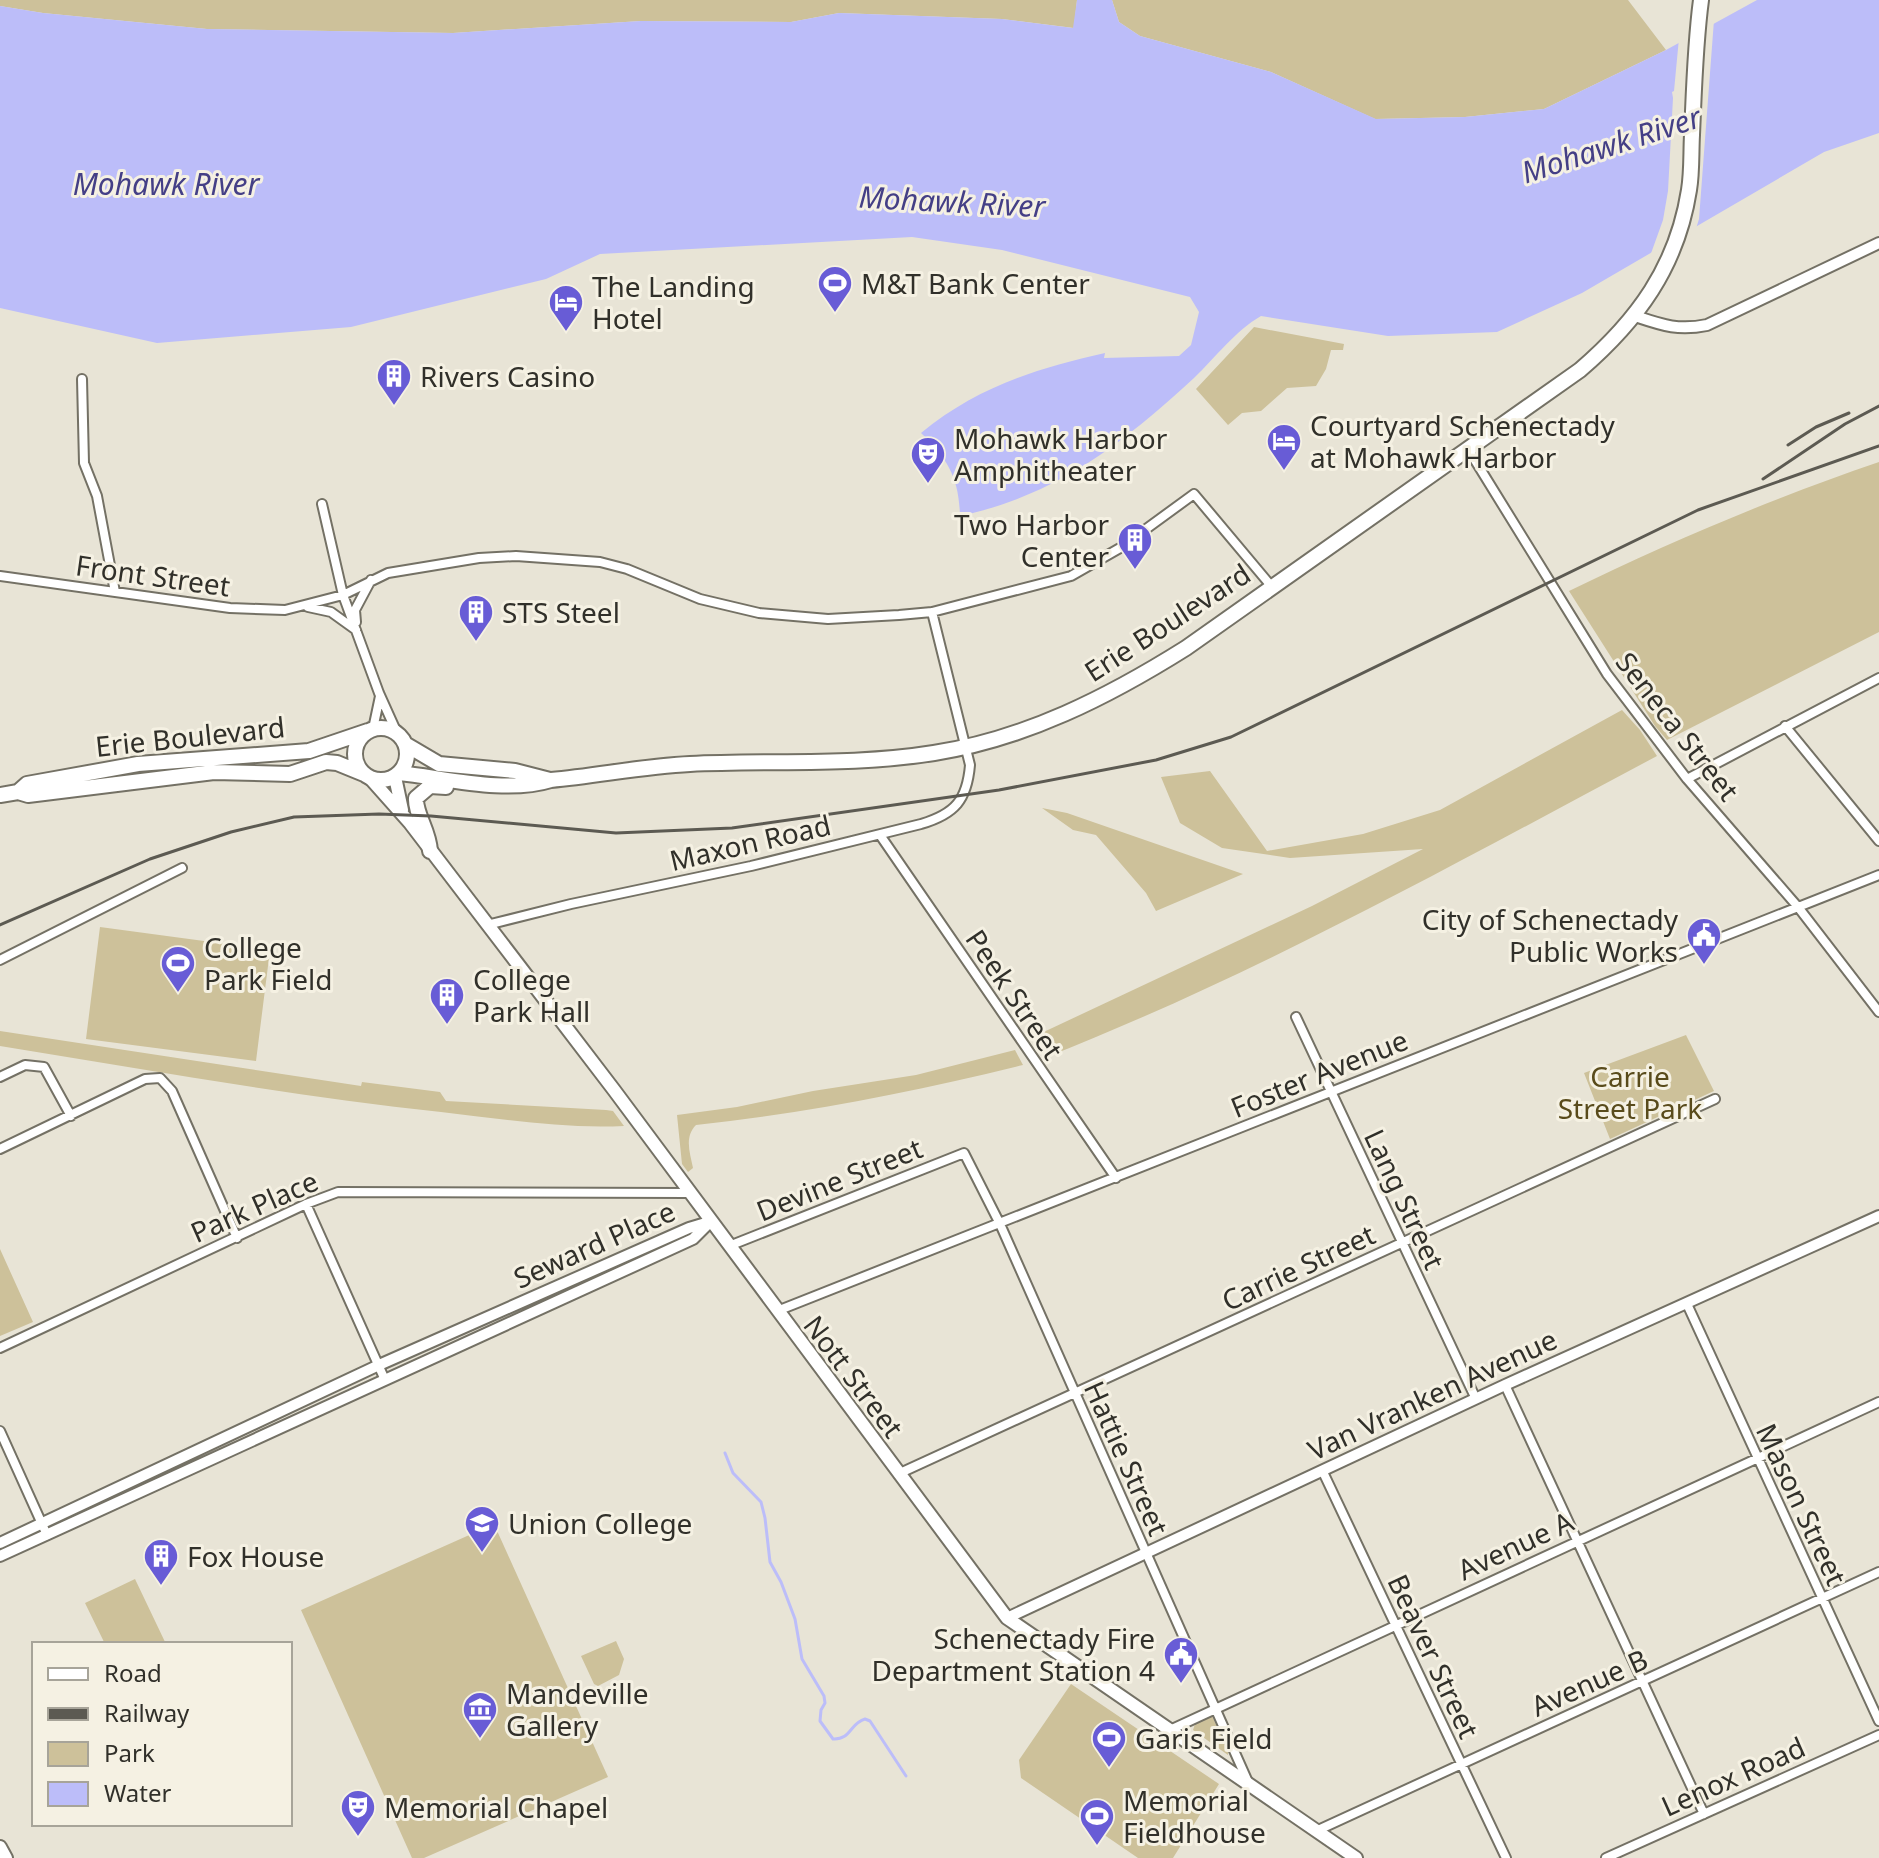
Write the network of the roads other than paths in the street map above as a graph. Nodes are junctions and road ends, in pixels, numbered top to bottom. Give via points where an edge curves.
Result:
1 (1701, 0) edge
2 (1879, 243) edge
3 (1639, 311) junction
4 (82, 379) dead end
5 (1467, 448) junction
6 (322, 504) dead end
7 (0, 576) edge
8 (371, 579) junction
9 (1272, 587) junction
10 (115, 592) junction
11 (343, 595) junction
12 (300, 606) junction
13 (932, 612) junction
14 (356, 631) junction
15 (1879, 678) edge
16 (380, 695) junction
17 (1785, 726) junction
18 (371, 730) junction
19 (401, 739) junction
20 (966, 746) junction
21 (397, 775) junction
22 (367, 776) junction
23 (1687, 779) junction
24 (465, 780) junction
25 (551, 780) junction
26 (18, 792) junction
27 (0, 795) edge
28 (410, 823) junction
29 (880, 835) junction
30 (1879, 841) edge
31 (430, 851) junction
32 (182, 868) dead end
33 (1879, 875) edge
34 (1798, 907) junction
35 (487, 925) junction
36 (0, 960) edge
37 (1879, 1012) edge
38 (1296, 1017) dead end
39 (0, 1077) edge
40 (1331, 1091) junction
41 (1715, 1099) dead end
42 (71, 1116) junction
43 (0, 1149) edge
44 (964, 1153) joint
45 (1116, 1178) junction
46 (690, 1193) junction
47 (306, 1204) junction
48 (1879, 1216) edge
49 (711, 1221) junction
50 (1000, 1224) junction
51 (237, 1238) junction
52 (1401, 1244) junction
53 (729, 1246) junction
54 (1687, 1304) junction
55 (777, 1312) junction
56 (0, 1348) edge
57 (379, 1365) junction
58 (385, 1380) junction
59 (1505, 1385) junction
60 (1074, 1394) junction
61 (1476, 1399) junction
62 (1879, 1402) edge
63 (0, 1431) edge
64 (1757, 1458) junction
65 (1323, 1472) junction
66 (898, 1474) junction
67 (41, 1523) junction
68 (47, 1535) junction
69 (1577, 1540) junction
70 (0, 1543) edge
71 (1147, 1554) junction
72 (0, 1556) edge
73 (1879, 1572) edge
74 (1822, 1599) junction
75 (1007, 1618) junction
76 (1395, 1624) junction
77 (1643, 1682) junction
78 (1216, 1707) junction
79 (1879, 1721) edge
80 (1170, 1730) junction
81 (1879, 1735) edge
82 (1461, 1764) junction
83 (1248, 1782) junction
84 (1704, 1814) junction
85 (1316, 1831) junction
86 (0, 1847) edge
87 (6, 1858) edge
88 (1356, 1858) edge
89 (1506, 1858) edge
90 (1606, 1858) edge

1 - 3 highway, Erie Boulevard via 1690,188 1669,258
2 - 3 street via 1707,325 1675,328
3 - 5 highway, Erie Boulevard via 1580,370
4 - 10 street via 84,463 97,496
5 - 9 highway, Erie Boulevard
5 - 23 street, Seneca Street via 1607,674
6 - 11 street
7 - 10 street, Front Street
8 - 11 street, Front Street
8 - 13 street, Front Street via 436,564 516,556 600,562 700,599 759,613 828,619
8 - 14 street via 355,610
9 - 13 street, Front Street via 1194,494 1071,576
9 - 20 highway, Erie Boulevard via 1186,648 1106,695 1038,725
10 - 12 street, Front Street via 257,611
11 - 12 street, Front Street
11 - 14 street
12 - 14 street, Front Street via 331,612
13 - 20 street, Maxon Road
14 - 16 street
15 - 17 street
16 - 18 street
16 - 19 street
17 - 23 street
17 - 30 street
18 - 19 highway via 383,728
18 - 22 highway via 358,741 355,755
18 - 26 highway, Erie Boulevard via 309,751 138,764 27,784
19 - 21 highway via 406,759
19 - 25 highway, Erie Boulevard via 439,764
20 - 25 highway, Erie Boulevard via 855,761 687,764
20 - 29 street, Maxon Road via 968,785 955,809 939,819
21 - 22 highway via 385,780
21 - 24 highway, Erie Boulevard
21 - 28 main road, Nott Street via 399,806
22 - 26 highway, Erie Boulevard via 326,762 290,774 214,772
22 - 28 main road, Nott Street
23 - 34 street, Seneca Street
24 - 25 highway, Erie Boulevard via 506,786
24 - 31 highway via 456,788 430,786 416,798 430,835
26 - 27 highway, Erie Boulevard
28 - 31 main road, Nott Street
29 - 35 street, Maxon Road
29 - 45 street, Peek Street
31 - 35 main road, Nott Street
32 - 36 street
33 - 34 street, Foster Avenue
34 - 37 street, Seneca Street
34 - 40 street, Foster Avenue
35 - 46 main road, Nott Street
38 - 40 street, Lang Street
39 - 42 street via 25,1065 44,1067
40 - 45 street, Foster Avenue
40 - 52 street, Lang Street
41 - 52 street, Carrie Street
42 - 43 street
42 - 51 street via 145,1079 160,1078 172,1091
44 - 50 street, Hattie Street
44 - 53 street, Devine Street
45 - 50 street, Foster Avenue
46 - 47 street, Park Place via 338,1192
46 - 49 main road, Nott Street
47 - 51 street, Park Place
47 - 57 street
48 - 54 street, Van Vranken Avenue
49 - 53 main road, Nott Street
49 - 57 street, Seward Place
49 - 58 street, Seward Place via 693,1239
50 - 55 street, Foster Avenue
50 - 60 street, Hattie Street
51 - 56 street, Park Place
52 - 60 street, Carrie Street
52 - 61 street, Lang Street
53 - 55 main road, Nott Street
54 - 59 street, Van Vranken Avenue
54 - 64 street, Mason Street
55 - 66 main road, Nott Street
57 - 58 street
57 - 67 street, Seward Place
58 - 68 street, Seward Place
59 - 61 street, Van Vranken Avenue
59 - 69 street
60 - 66 street, Carrie Street
60 - 71 street, Hattie Street
61 - 65 street, Van Vranken Avenue
62 - 64 street, Avenue A
63 - 67 street
64 - 69 street, Avenue A
64 - 74 street, Mason Street
65 - 71 street, Van Vranken Avenue
65 - 76 street, Beaver Street
66 - 75 main road, Nott Street
67 - 68 street
67 - 70 street, Seward Place
68 - 72 street, Seward Place
69 - 76 street, Avenue A
69 - 77 street
71 - 75 street, Van Vranken Avenue
71 - 78 street, Hattie Street
73 - 74 street, Avenue B
74 - 77 street, Avenue B
74 - 79 street, Mason Street
75 - 80 main road, Nott Street
76 - 78 street, Avenue A
76 - 82 street, Beaver Street
77 - 82 street, Avenue B
77 - 84 street
78 - 80 street, Avenue A
78 - 83 street, Hattie Street
80 - 83 main road, Nott Street
81 - 84 street, Lenox Road
82 - 85 street, Avenue B
82 - 89 street, Beaver Street
83 - 85 main road, Nott Street
84 - 90 street, Lenox Road
85 - 88 main road, Nott Street
86 - 87 main road

